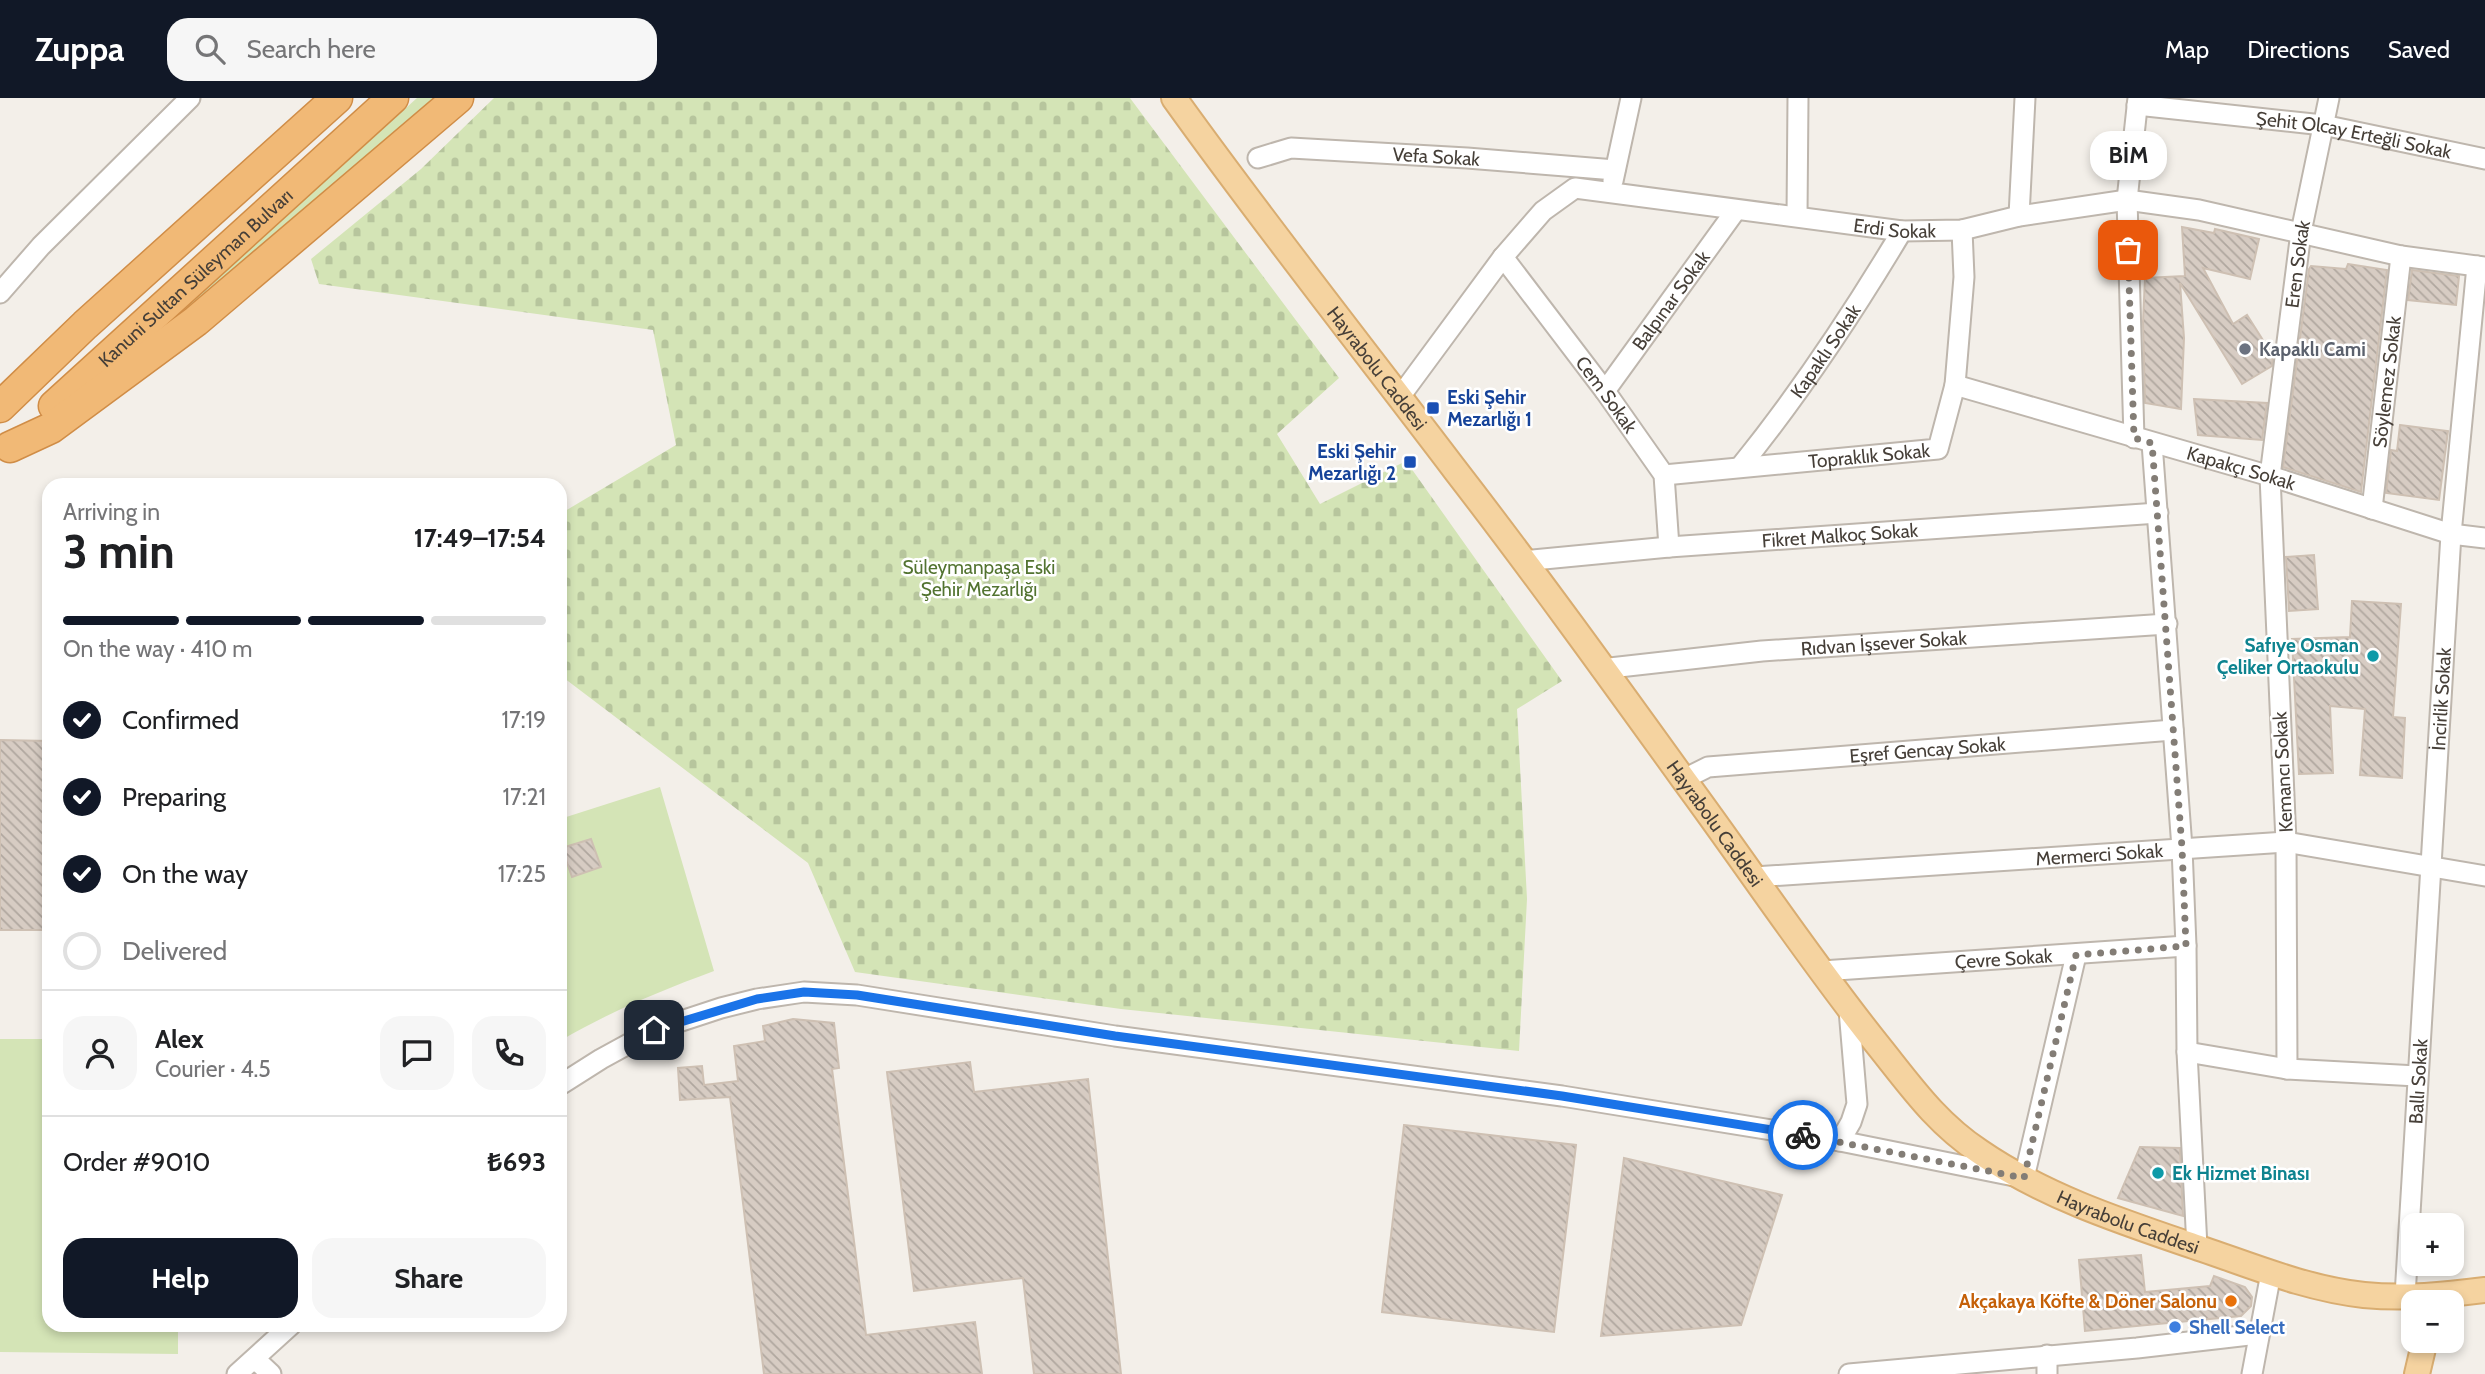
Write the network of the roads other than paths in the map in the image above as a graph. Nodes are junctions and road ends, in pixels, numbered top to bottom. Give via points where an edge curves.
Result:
1 (190, 98) edge
2 (337, 98) edge
3 (393, 98) edge
4 (458, 98) edge
5 (1174, 98) edge
6 (1631, 98) edge
7 (1798, 98) edge
8 (2025, 98) edge
9 (2329, 98) edge
10 (2137, 101) edge
11 (317, 110) edge
12 (2323, 125) junction
13 (1258, 158) dead end
14 (2485, 159) edge
15 (1615, 170) junction
16 (1611, 193) junction
17 (2127, 200) junction
18 (1736, 210) junction
19 (1797, 216) junction
20 (2019, 216) junction
21 (1962, 230) junction
22 (1902, 231) junction
23 (2301, 233) junction
24 (2401, 256) junction
25 (1503, 257) junction
26 (2481, 266) edge
27 (0, 293) edge
28 (1955, 385) junction
29 (1605, 391) junction
30 (1399, 398) junction
31 (0, 407) edge
32 (2143, 440) junction
33 (5, 453) edge
34 (1740, 467) junction
35 (1664, 475) junction
36 (2270, 476) junction
37 (2372, 509) junction
38 (2158, 513) junction
39 (2451, 534) junction
40 (2485, 538) edge
41 (1669, 547) junction
42 (1523, 561) junction
43 (2167, 624) junction
44 (1601, 668) junction
45 (2173, 730) junction
46 (1684, 779) junction
47 (2286, 842) junction
48 (2182, 848) junction
49 (2432, 865) junction
50 (2485, 876) edge
51 (1754, 877) junction
52 (2186, 946) junction
53 (2076, 955) junction
54 (1822, 971) junction
55 (1849, 1010) junction
56 (2187, 1052) junction
57 (2287, 1069) junction
58 (2417, 1076) junction
59 (567, 1081) edge
60 (1840, 1141) junction
61 (2024, 1178) junction
62 (2197, 1247) junction
63 (2271, 1273) junction
64 (2405, 1290) edge
65 (2485, 1290) edge
66 (2464, 1294) edge
67 (2401, 1296) edge
68 (284, 1332) edge
69 (2258, 1334) junction
70 (2421, 1353) edge
71 (255, 1359) junction
72 (2047, 1365) edge
73 (237, 1374) edge
74 (271, 1374) edge
75 (1849, 1374) edge
76 (2252, 1374) edge
77 (2417, 1374) edge

1 - 27 street
2 - 11 highway, Kanuni Sultan Süleyman Bulvarı
3 - 33 highway, Kanuni Sultan Süleyman Bulvarı
4 - 33 highway via 196,321 51,428
5 - 30 main road, Hayrabolu Caddesi
6 - 15 street
7 - 19 street
8 - 20 street
9 - 12 street, Eren Sokak
10 - 12 street, Şehit Olcay Erteğli Sokak
10 - 17 street
11 - 31 highway, Kanuni Sultan Süleyman Bulvarı
12 - 14 street, Şehit Olcay Erteğli Sokak
12 - 23 street, Eren Sokak
13 - 15 street, Vefa Sokak via 1292,148
15 - 16 street
16 - 18 street, Erdi Sokak
16 - 25 street, Erdi Sokak via 1575,188 1543,211
17 - 20 street, Erdi Sokak
17 - 23 street, Erdi Sokak via 2199,209
17 - 32 street
18 - 19 street, Erdi Sokak
18 - 29 street, Balpınar Sokak
19 - 22 street, Erdi Sokak
20 - 21 street, Erdi Sokak
21 - 22 street, Erdi Sokak
21 - 28 street, Topraklık Sokak via 1964,277
22 - 34 street, Kapaklı Sokak via 1854,310
23 - 24 street, Erdi Sokak
23 - 36 street, Eren Sokak
24 - 26 street, Erdi Sokak
24 - 37 street, Söylemez Sokak
25 - 29 street, Cem Sokak
25 - 30 street, Erdi Sokak
26 - 39 street, İncirlik Sokak
28 - 32 street, Kapakçı Sokak
28 - 34 street, Topraklık Sokak via 1938,449
29 - 35 street, Cem Sokak
30 - 42 main road, Hayrabolu Caddesi
32 - 36 street, Kapakçı Sokak
32 - 38 street
34 - 35 street, Topraklık Sokak
35 - 41 street
36 - 37 street, Kapakçı Sokak
36 - 47 street, Kemancı Sokak
37 - 39 street, Kapakçı Sokak
38 - 41 street, Fikret Malkoç Sokak
38 - 43 street
39 - 40 street, Kapakçı Sokak
39 - 49 street, İncirlik Sokak
41 - 42 street, Fikret Malkoç Sokak
42 - 44 main road, Hayrabolu Caddesi
43 - 44 street, Rıdvan İşsever Sokak via 1762,651
43 - 45 street
44 - 46 main road, Hayrabolu Caddesi
45 - 46 street, Eşref Gencay Sokak via 1707,767
45 - 48 street
46 - 51 main road, Hayrabolu Caddesi
47 - 48 street, Mermerci Sokak
47 - 49 street, Mermerci Sokak
47 - 57 street, Kemancı Sokak
48 - 51 street, Mermerci Sokak
48 - 52 street
49 - 50 street, Mermerci Sokak
49 - 58 street, Ballı Sokak
51 - 54 main road, Hayrabolu Caddesi
52 - 53 street, Çevre Sokak
52 - 56 street
53 - 54 street, Çevre Sokak
53 - 61 street
54 - 55 main road, Hayrabolu Caddesi
55 - 60 street via 1857,1104
55 - 61 main road, Hayrabolu Caddesi via 1923,1104 1979,1151
56 - 57 street
56 - 62 street
57 - 58 street
58 - 64 street, Ballı Sokak
59 - 60 street via 654,1030 721,1008 804,992 857,995 1115,1036 1562,1096
60 - 61 street
61 - 62 main road, Hayrabolu Caddesi via 2140,1230
62 - 63 main road, Hayrabolu Caddesi
63 - 67 main road, Hayrabolu Caddesi via 2337,1291
63 - 69 street
65 - 66 main road, Hayrabolu Caddesi
68 - 71 street
69 - 72 street
69 - 76 street
70 - 77 main road
71 - 73 street
71 - 74 street
72 - 75 street

